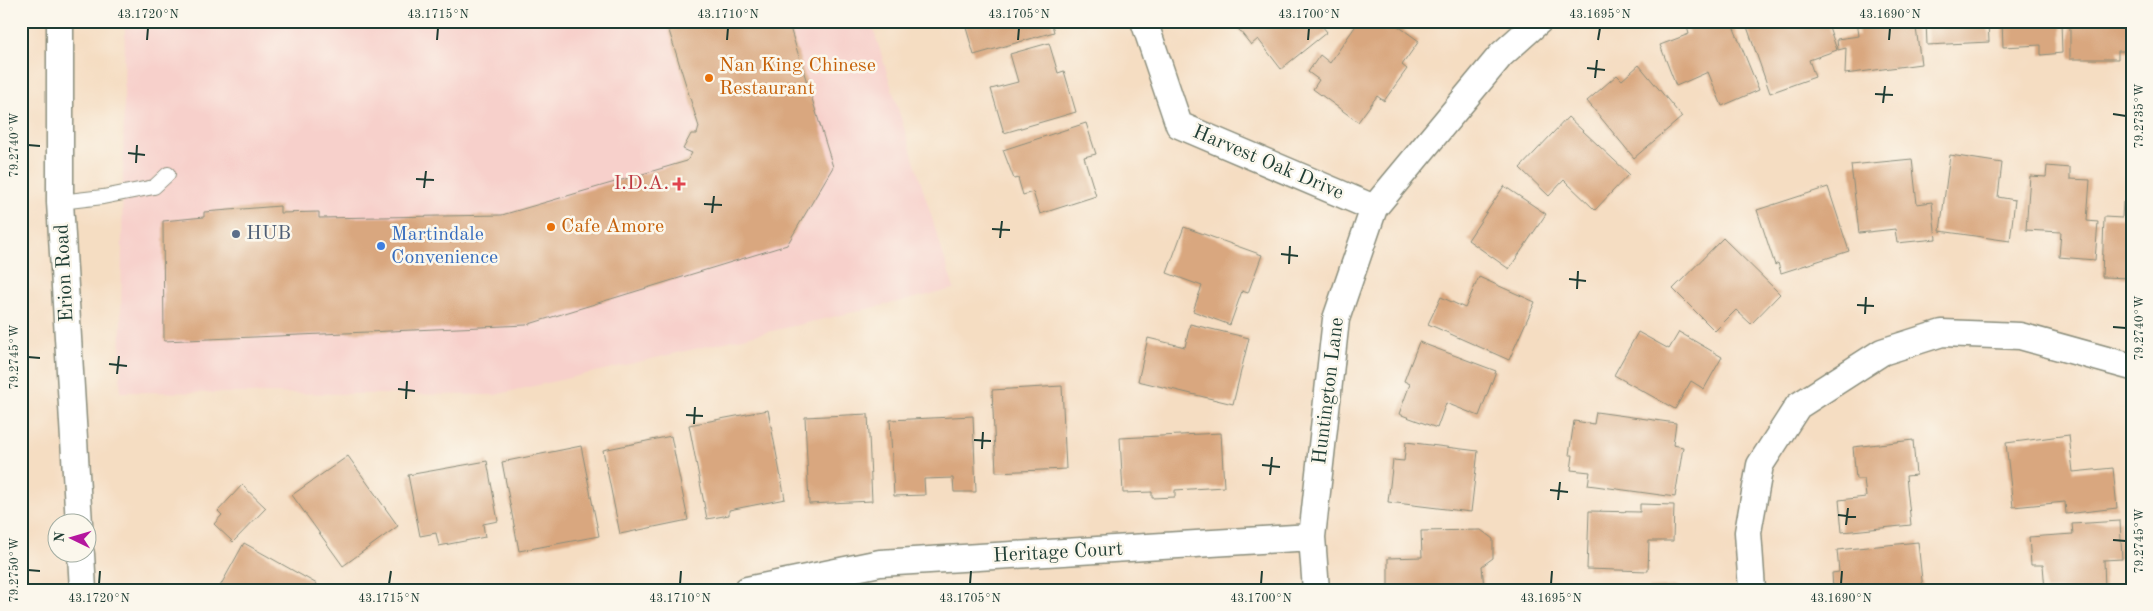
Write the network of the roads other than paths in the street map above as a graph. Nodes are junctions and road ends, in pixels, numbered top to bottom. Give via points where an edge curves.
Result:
1 (60, 21) edge
2 (1144, 21) edge
3 (1539, 21) edge
4 (168, 174) dead end
5 (60, 202) junction
6 (1374, 208) junction
7 (2132, 367) edge
8 (78, 514) edge
9 (1312, 537) junction
10 (82, 564) edge
11 (83, 590) edge
12 (747, 590) edge
13 (1316, 590) edge
14 (1752, 590) edge

1 - 5 street, Erion Road
2 - 6 street, Harvest Oak Drive via 1179,125
3 - 6 street, Huntington Lane via 1501,54
4 - 5 lane via 154,187
5 - 8 street, Erion Road
6 - 9 street, Huntington Lane via 1336,319
7 - 14 street via 2020,336 1942,333 1882,352 1798,406 1760,465 1748,532
9 - 12 street, Heritage Court via 880,563
9 - 13 street, Huntington Lane
10 - 11 street

